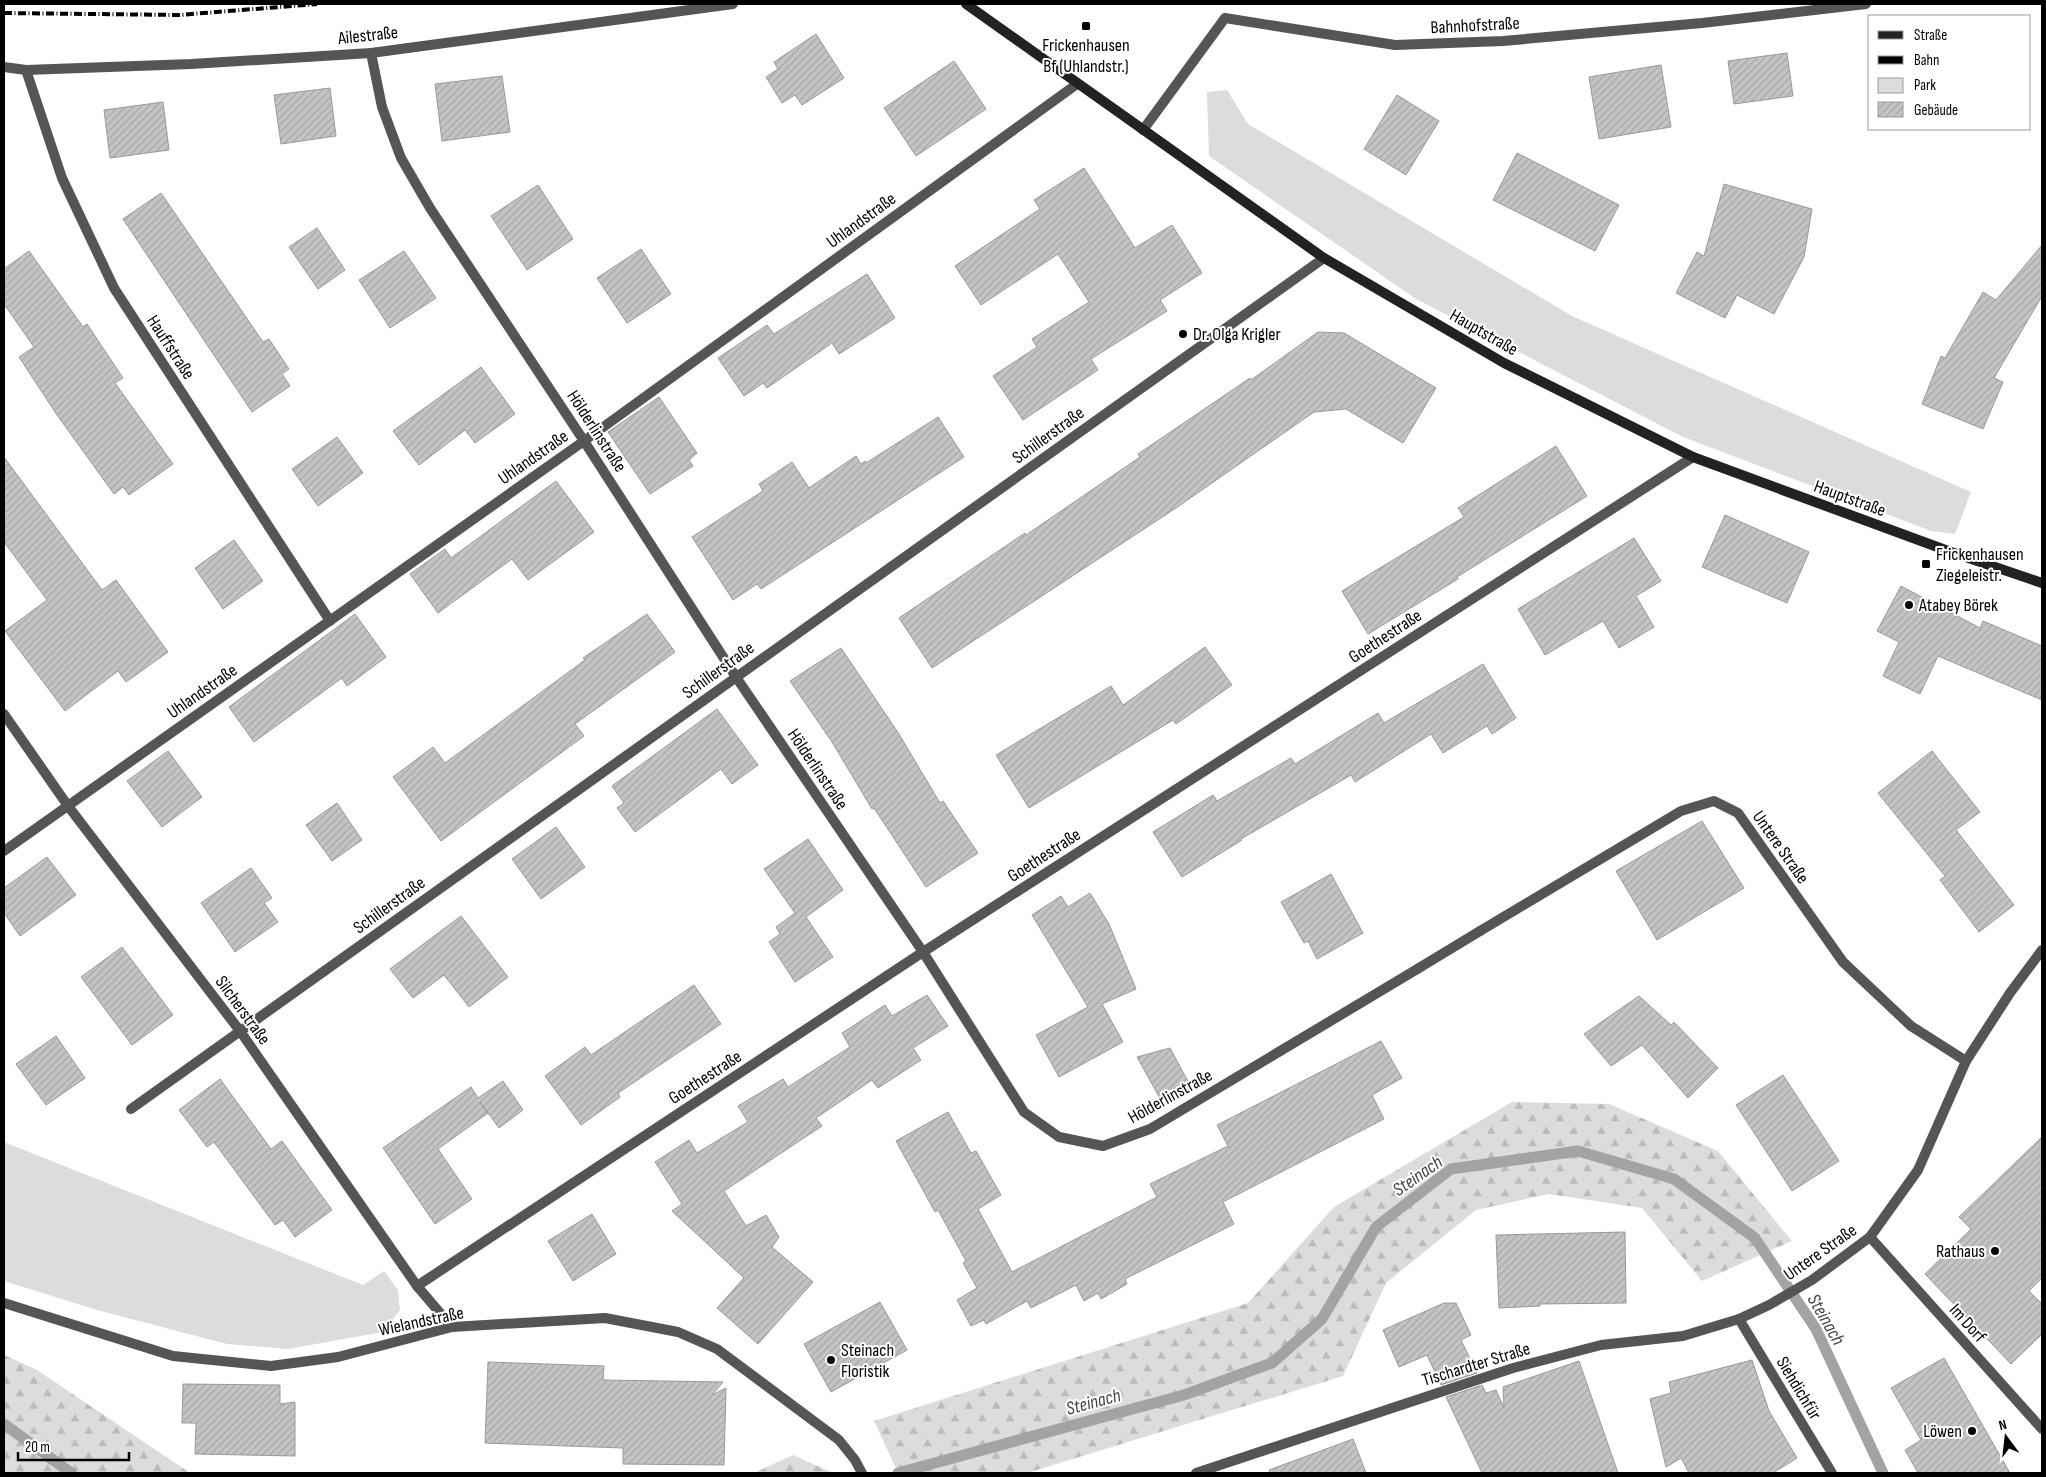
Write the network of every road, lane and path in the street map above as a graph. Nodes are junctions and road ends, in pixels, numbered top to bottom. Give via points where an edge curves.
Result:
1 (733, 4) edge
2 (966, 4) edge
3 (1866, 4) edge
4 (370, 53) junction
5 (4, 67) edge
6 (26, 70) junction
7 (1077, 84) junction
8 (1143, 130) junction
9 (1324, 258) junction
10 (584, 441) junction
11 (1693, 458) junction
12 (2042, 583) edge
13 (330, 621) junction
14 (736, 677) junction
15 (4, 714) edge
16 (68, 806) junction
17 (4, 851) edge
18 (2042, 950) edge
19 (923, 952) junction
20 (1419, 968) joint
21 (240, 1032) junction
22 (1966, 1060) junction
23 (131, 1109) dead end
24 (1870, 1237) junction
25 (417, 1286) junction
26 (4, 1304) edge
27 (1769, 1306) joint
28 (1739, 1319) junction
29 (452, 1327) junction
30 (2042, 1429) edge
31 (862, 1473) edge
32 (1196, 1473) edge
33 (1832, 1473) edge

1 - 4 street, Ailestraße
2 - 7 main road, Hauptstraße
3 - 8 street, Bahnhofstraße via 1513,40 1395,45 1225,18
4 - 6 street, Ailestraße
4 - 10 street, Hölderlinstraße via 382,107 401,158 430,208
5 - 6 street, Ailestraße
6 - 13 street, Hauffstraße via 62,178 114,288
7 - 8 main road, Hauptstraße
7 - 10 street, Uhlandstraße
8 - 9 main road, Hauptstraße
9 - 11 main road, Hauptstraße via 1504,363
9 - 14 street, Schillerstraße
10 - 13 street, Uhlandstraße
10 - 14 street, Hölderlinstraße
11 - 12 main road, Hauptstraße
11 - 19 street, Goethestraße
13 - 16 street, Uhlandstraße
14 - 19 street, Hölderlinstraße
14 - 21 street, Schillerstraße
15 - 16 street, Silcherstraße
16 - 17 street, Uhlandstraße
16 - 21 street, Silcherstraße
18 - 22 street, Untere Straße
19 - 20 street, Hölderlinstraße via 1024,1112 1059,1137 1103,1146 1150,1129
19 - 25 street, Goethestraße
20 - 22 street, Untere Straße via 1681,811 1714,801 1738,813 1843,962 1911,1026
21 - 23 street, Schillerstraße
21 - 25 street, Silcherstraße
22 - 24 street, Untere Straße via 1918,1170
24 - 27 street, Untere Straße via 1812,1280
24 - 30 street, Im Dorf
25 - 29 street, Silcherstraße
26 - 29 street, Wielandstraße via 173,1356 270,1366 338,1357
27 - 28 street, Tischardter Straße
28 - 32 street, Tischardter Straße via 1683,1336 1601,1345 1513,1368
28 - 33 street, Siehdichfür
29 - 31 street, Wielandstraße via 604,1318 678,1332 717,1349 839,1440

